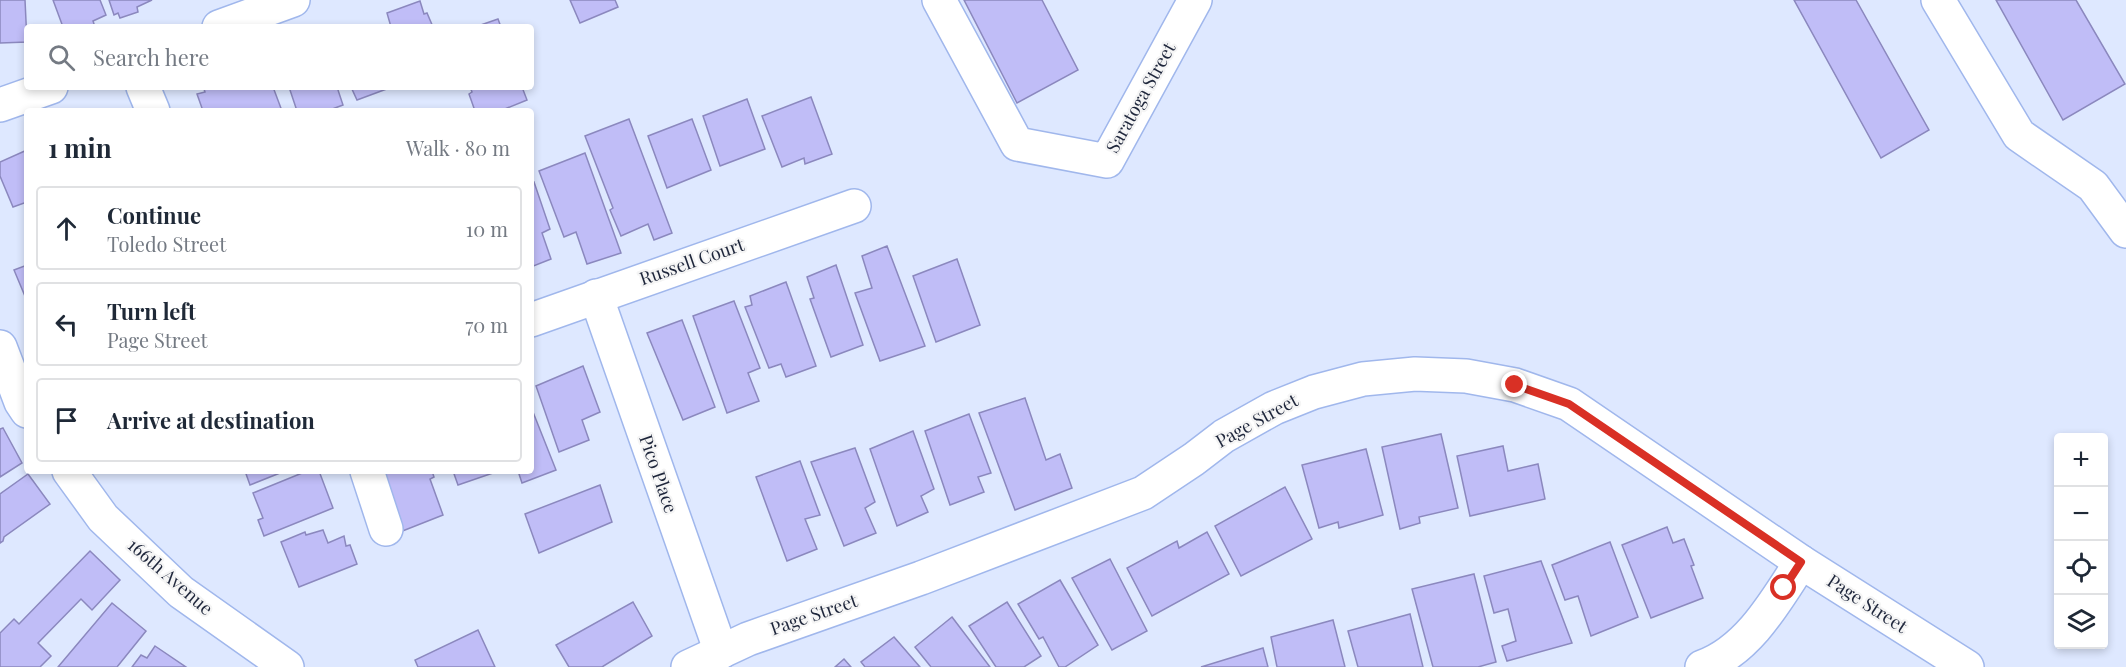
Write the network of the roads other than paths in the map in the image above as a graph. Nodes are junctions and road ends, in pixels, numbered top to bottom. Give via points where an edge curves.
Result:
1 (293, 0) edge
2 (939, 0) edge
3 (1195, 0) edge
4 (1938, 0) edge
5 (227, 24) edge
6 (42, 90) edge
7 (144, 90) edge
8 (0, 105) edge
9 (152, 108) edge
10 (854, 206) dead end
11 (2126, 231) edge
12 (596, 296) junction
13 (534, 320) edge
14 (0, 347) edge
15 (24, 406) edge
16 (71, 474) edge
17 (368, 474) edge
18 (386, 529) dead end
19 (1801, 562) junction
20 (721, 652) junction
21 (286, 667) edge
22 (688, 667) edge
23 (1702, 667) edge
24 (1967, 667) edge

1 - 5 street
2 - 3 street, Saratoga Street via 1017,144 1107,161
4 - 11 street via 2019,135 2093,186
6 - 8 street
7 - 9 street
10 - 12 street, Russell Court
12 - 13 street, Russell Court
12 - 20 street, Pico Place
14 - 15 street
16 - 21 street, 166th Avenue via 103,518 181,592
17 - 18 street
19 - 20 street, Page Street via 1569,404 1515,385 1466,376 1415,374 1363,379 1284,404 1224,436 1143,493
19 - 23 street via 1748,635 1728,654
19 - 24 street, Page Street
20 - 22 street, Page Street

